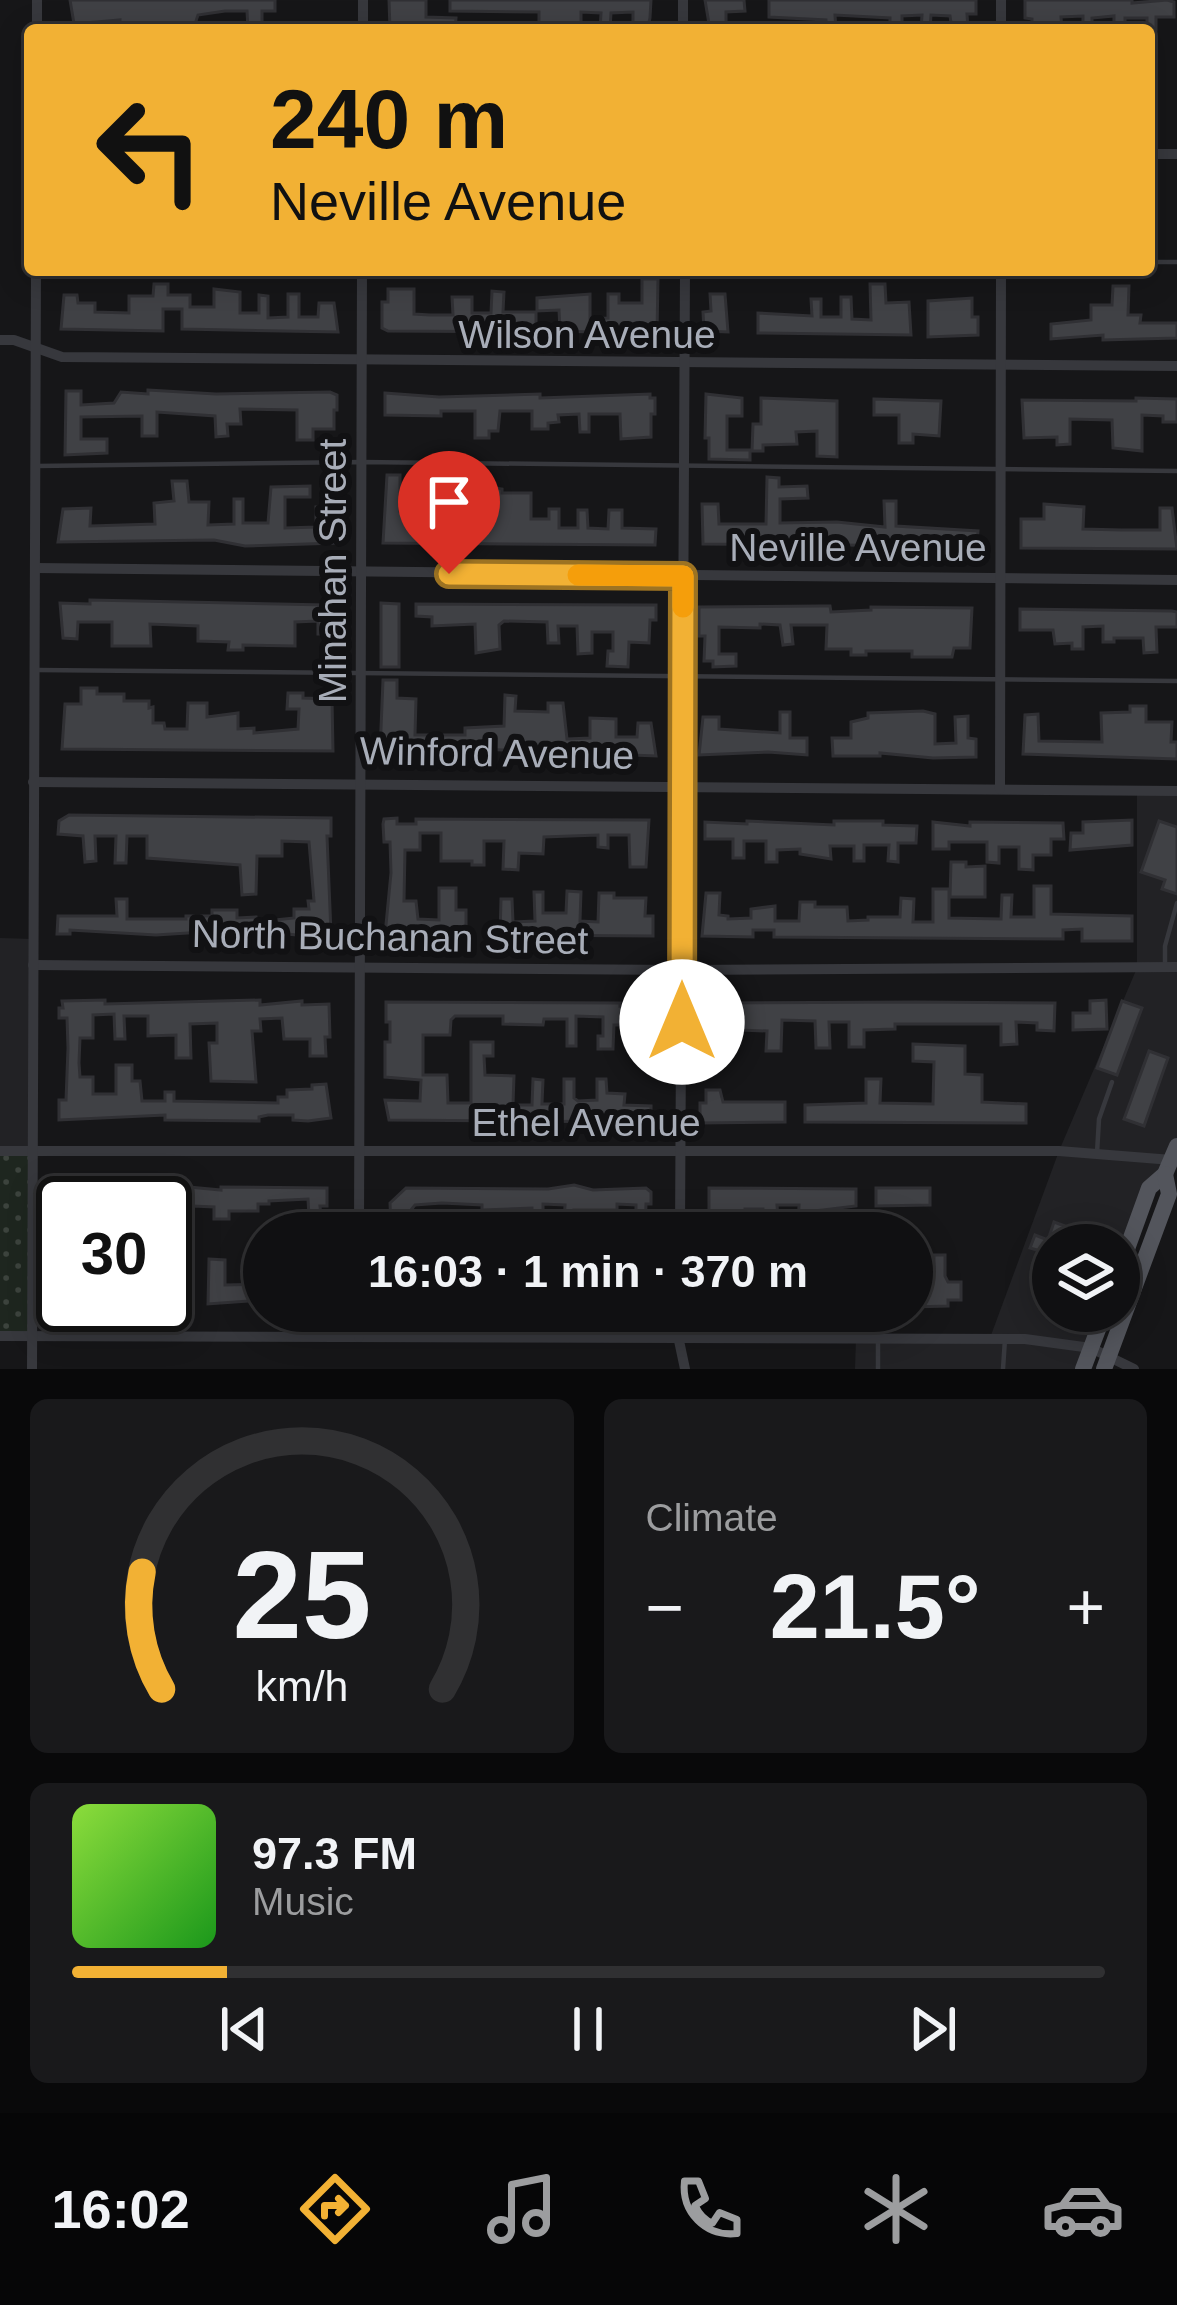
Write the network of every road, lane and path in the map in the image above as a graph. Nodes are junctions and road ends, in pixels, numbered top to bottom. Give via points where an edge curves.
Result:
1 (36, 276) edge
2 (362, 276) edge
3 (685, 276) edge
4 (1001, 276) edge
5 (0, 340) edge
6 (36, 348) junction
7 (362, 362) junction
8 (685, 364) junction
9 (1000, 365) junction
10 (1177, 366) edge
11 (362, 462) junction
12 (36, 466) junction
13 (1000, 467) junction
14 (684, 468) junction
15 (1177, 471) edge
16 (35, 568) junction
17 (362, 573) junction
18 (683, 576) junction
19 (1000, 578) junction
20 (1177, 580) edge
21 (35, 670) junction
22 (361, 675) junction
23 (682, 677) junction
24 (1000, 678) junction
25 (1177, 681) edge
26 (33, 782) junction
27 (361, 782) junction
28 (682, 786) junction
29 (1000, 789) junction
30 (1177, 791) edge
31 (1177, 903) edge
32 (34, 964) junction
33 (360, 967) junction
34 (1171, 968) edge
35 (682, 970) junction
36 (1112, 1082) dead end
37 (0, 1150) edge
38 (32, 1151) junction
39 (359, 1152) junction
40 (681, 1152) junction
41 (1097, 1153) junction
42 (1173, 1157) edge
43 (359, 1212) edge
44 (680, 1212) edge
45 (1136, 1224) edge
46 (358, 1332) edge
47 (678, 1332) edge
48 (0, 1336) edge
49 (32, 1336) junction
50 (358, 1337) junction
51 (878, 1338) junction
52 (678, 1339) junction
53 (1004, 1339) junction
54 (1105, 1358) edge
55 (32, 1369) edge
56 (685, 1369) edge
57 (878, 1369) edge
58 (1003, 1369) edge
59 (1083, 1369) edge
60 (1134, 1369) edge

1 - 6 street
2 - 7 street, Minahan Street
3 - 8 street
4 - 9 street
5 - 6 street, Wilson Avenue
6 - 7 street, Wilson Avenue via 62,357
6 - 12 street
7 - 8 street, Wilson Avenue
7 - 11 street, Minahan Street
8 - 9 street, Wilson Avenue
8 - 14 street
9 - 10 street, Wilson Avenue
9 - 13 street
11 - 12 lane
11 - 14 lane
11 - 17 street, Minahan Street
12 - 16 street
13 - 14 lane
13 - 15 lane
13 - 19 street
14 - 18 street
16 - 17 street, Neville Avenue
16 - 21 street
17 - 18 street, Neville Avenue
17 - 22 street, Minahan Street
18 - 19 street, Neville Avenue
18 - 23 street
19 - 20 street, Neville Avenue
19 - 24 street
21 - 22 lane
21 - 26 street
22 - 23 lane
22 - 27 street, Minahan Street
23 - 24 lane
23 - 28 street
24 - 25 lane
24 - 29 street
26 - 27 street, Winford Avenue
26 - 32 street
27 - 28 street, Winford Avenue
27 - 33 street, Minahan Street
28 - 29 street, Winford Avenue
28 - 35 street
29 - 30 street, Winford Avenue
31 - 34 lane via 1165,946
32 - 33 street, North Buchanan Street
32 - 38 street
33 - 35 street, North Buchanan Street
33 - 39 street, Minahan Street
34 - 35 street, North Buchanan Street
35 - 40 street
36 - 41 lane
37 - 38 street, Ethel Avenue
38 - 39 street, Ethel Avenue
38 - 49 street
39 - 40 street, Ethel Avenue
39 - 43 street, Minahan Street
40 - 41 street, Ethel Avenue
40 - 44 street
41 - 42 street, Ethel Avenue
42 - 45 main road via 1149,1188
42 - 54 main road via 1169,1194
46 - 50 street
47 - 52 street
48 - 49 street
49 - 50 street
49 - 55 street
50 - 52 street
51 - 52 street
51 - 53 street
51 - 57 lane
52 - 56 street
53 - 54 street
53 - 58 lane
54 - 59 main road
54 - 60 street

